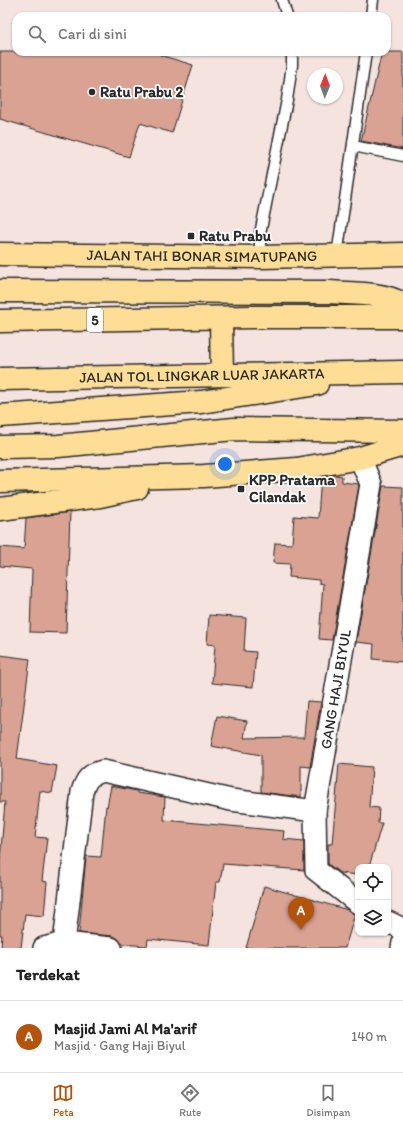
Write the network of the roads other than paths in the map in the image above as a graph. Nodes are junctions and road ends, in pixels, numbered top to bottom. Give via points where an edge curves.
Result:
1 (282, 0) edge
2 (373, 0) edge
3 (286, 12) edge
4 (372, 12) edge
5 (292, 56) edge
6 (365, 56) edge
7 (354, 146) junction
8 (403, 156) edge
9 (0, 254) edge
10 (403, 254) edge
11 (336, 256) junction
12 (260, 257) junction
13 (0, 291) edge
14 (403, 304) edge
15 (403, 317) edge
16 (221, 318) junction
17 (0, 321) edge
18 (373, 372) junction
19 (403, 372) edge
20 (222, 375) junction
21 (0, 379) edge
22 (0, 416) edge
23 (403, 430) edge
24 (403, 445) edge
25 (0, 447) edge
26 (360, 458) junction
27 (195, 476) junction
28 (0, 481) edge
29 (0, 509) edge
30 (316, 811) junction
31 (355, 901) edge
32 (391, 923) edge
33 (403, 929) edge
34 (403, 943) edge
35 (54, 946) edge
36 (111, 948) edge
37 (402, 948) edge

1 - 3 lane
2 - 4 lane
5 - 12 lane via 287,100 260,234
6 - 7 lane
7 - 8 lane
7 - 11 lane
9 - 12 highway, JALAN TAHI BONAR SIMATUPANG
10 - 11 highway, JALAN TAHI BONAR SIMATUPANG
11 - 12 highway, JALAN TAHI BONAR SIMATUPANG
13 - 14 highway via 330,292 375,296 393,299
15 - 16 highway, 5
16 - 17 highway, 5
16 - 20 highway
18 - 19 highway, JALAN TOL LINGKAR LUAR JAKARTA
18 - 20 highway, JALAN TOL LINGKAR LUAR JAKARTA
18 - 22 highway via 286,390 201,402
20 - 21 highway, JALAN TOL LINGKAR LUAR JAKARTA
23 - 25 highway via 234,429 58,446
24 - 26 highway
26 - 27 highway via 297,469
26 - 30 street, GANG HAJI BIYUL via 371,484
27 - 28 highway
27 - 29 highway via 100,496
30 - 31 street, GANG HAJI BIYUL via 316,870
30 - 35 street via 231,800 103,771 91,774 82,792
32 - 33 street
34 - 37 street
35 - 36 street

